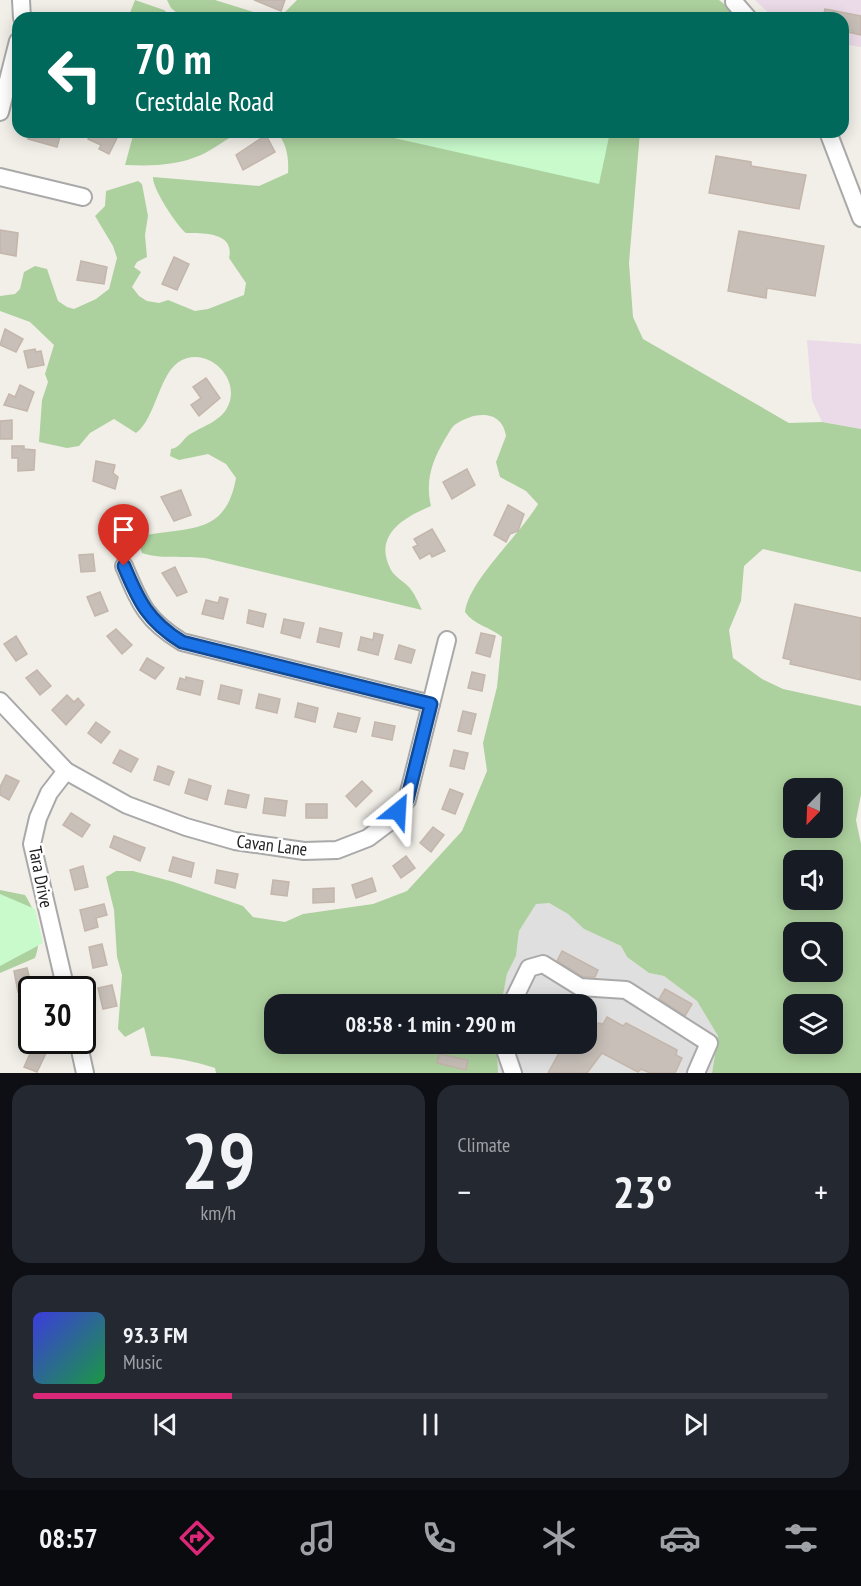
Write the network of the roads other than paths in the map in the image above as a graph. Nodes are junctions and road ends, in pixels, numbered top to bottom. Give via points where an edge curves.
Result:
1 (734, 2) dead end
2 (743, 12) edge
3 (12, 64) edge
4 (0, 111) edge
5 (830, 138) edge
6 (0, 177) edge
7 (83, 197) dead end
8 (861, 218) edge
9 (124, 566) dead end
10 (447, 640) dead end
11 (0, 701) edge
12 (431, 704) junction
13 (66, 771) junction
14 (63, 976) edge
15 (514, 994) edge
16 (81, 1054) edge
17 (506, 1054) edge
18 (85, 1073) edge
19 (513, 1073) edge
20 (696, 1073) edge

1 - 2 street
3 - 4 street
5 - 8 street
6 - 7 street
9 - 12 street via 139,602 159,628 182,642
10 - 12 street, Cavan Lane
11 - 13 street, Cavan Lane
12 - 13 street, Cavan Lane via 407,800 388,823 368,838 337,850 235,841 186,827 127,805
13 - 14 street, Tara Drive via 49,793 32,844
15 - 20 street via 529,968 543,964 580,987 626,990 709,1042
16 - 18 street
17 - 19 street

